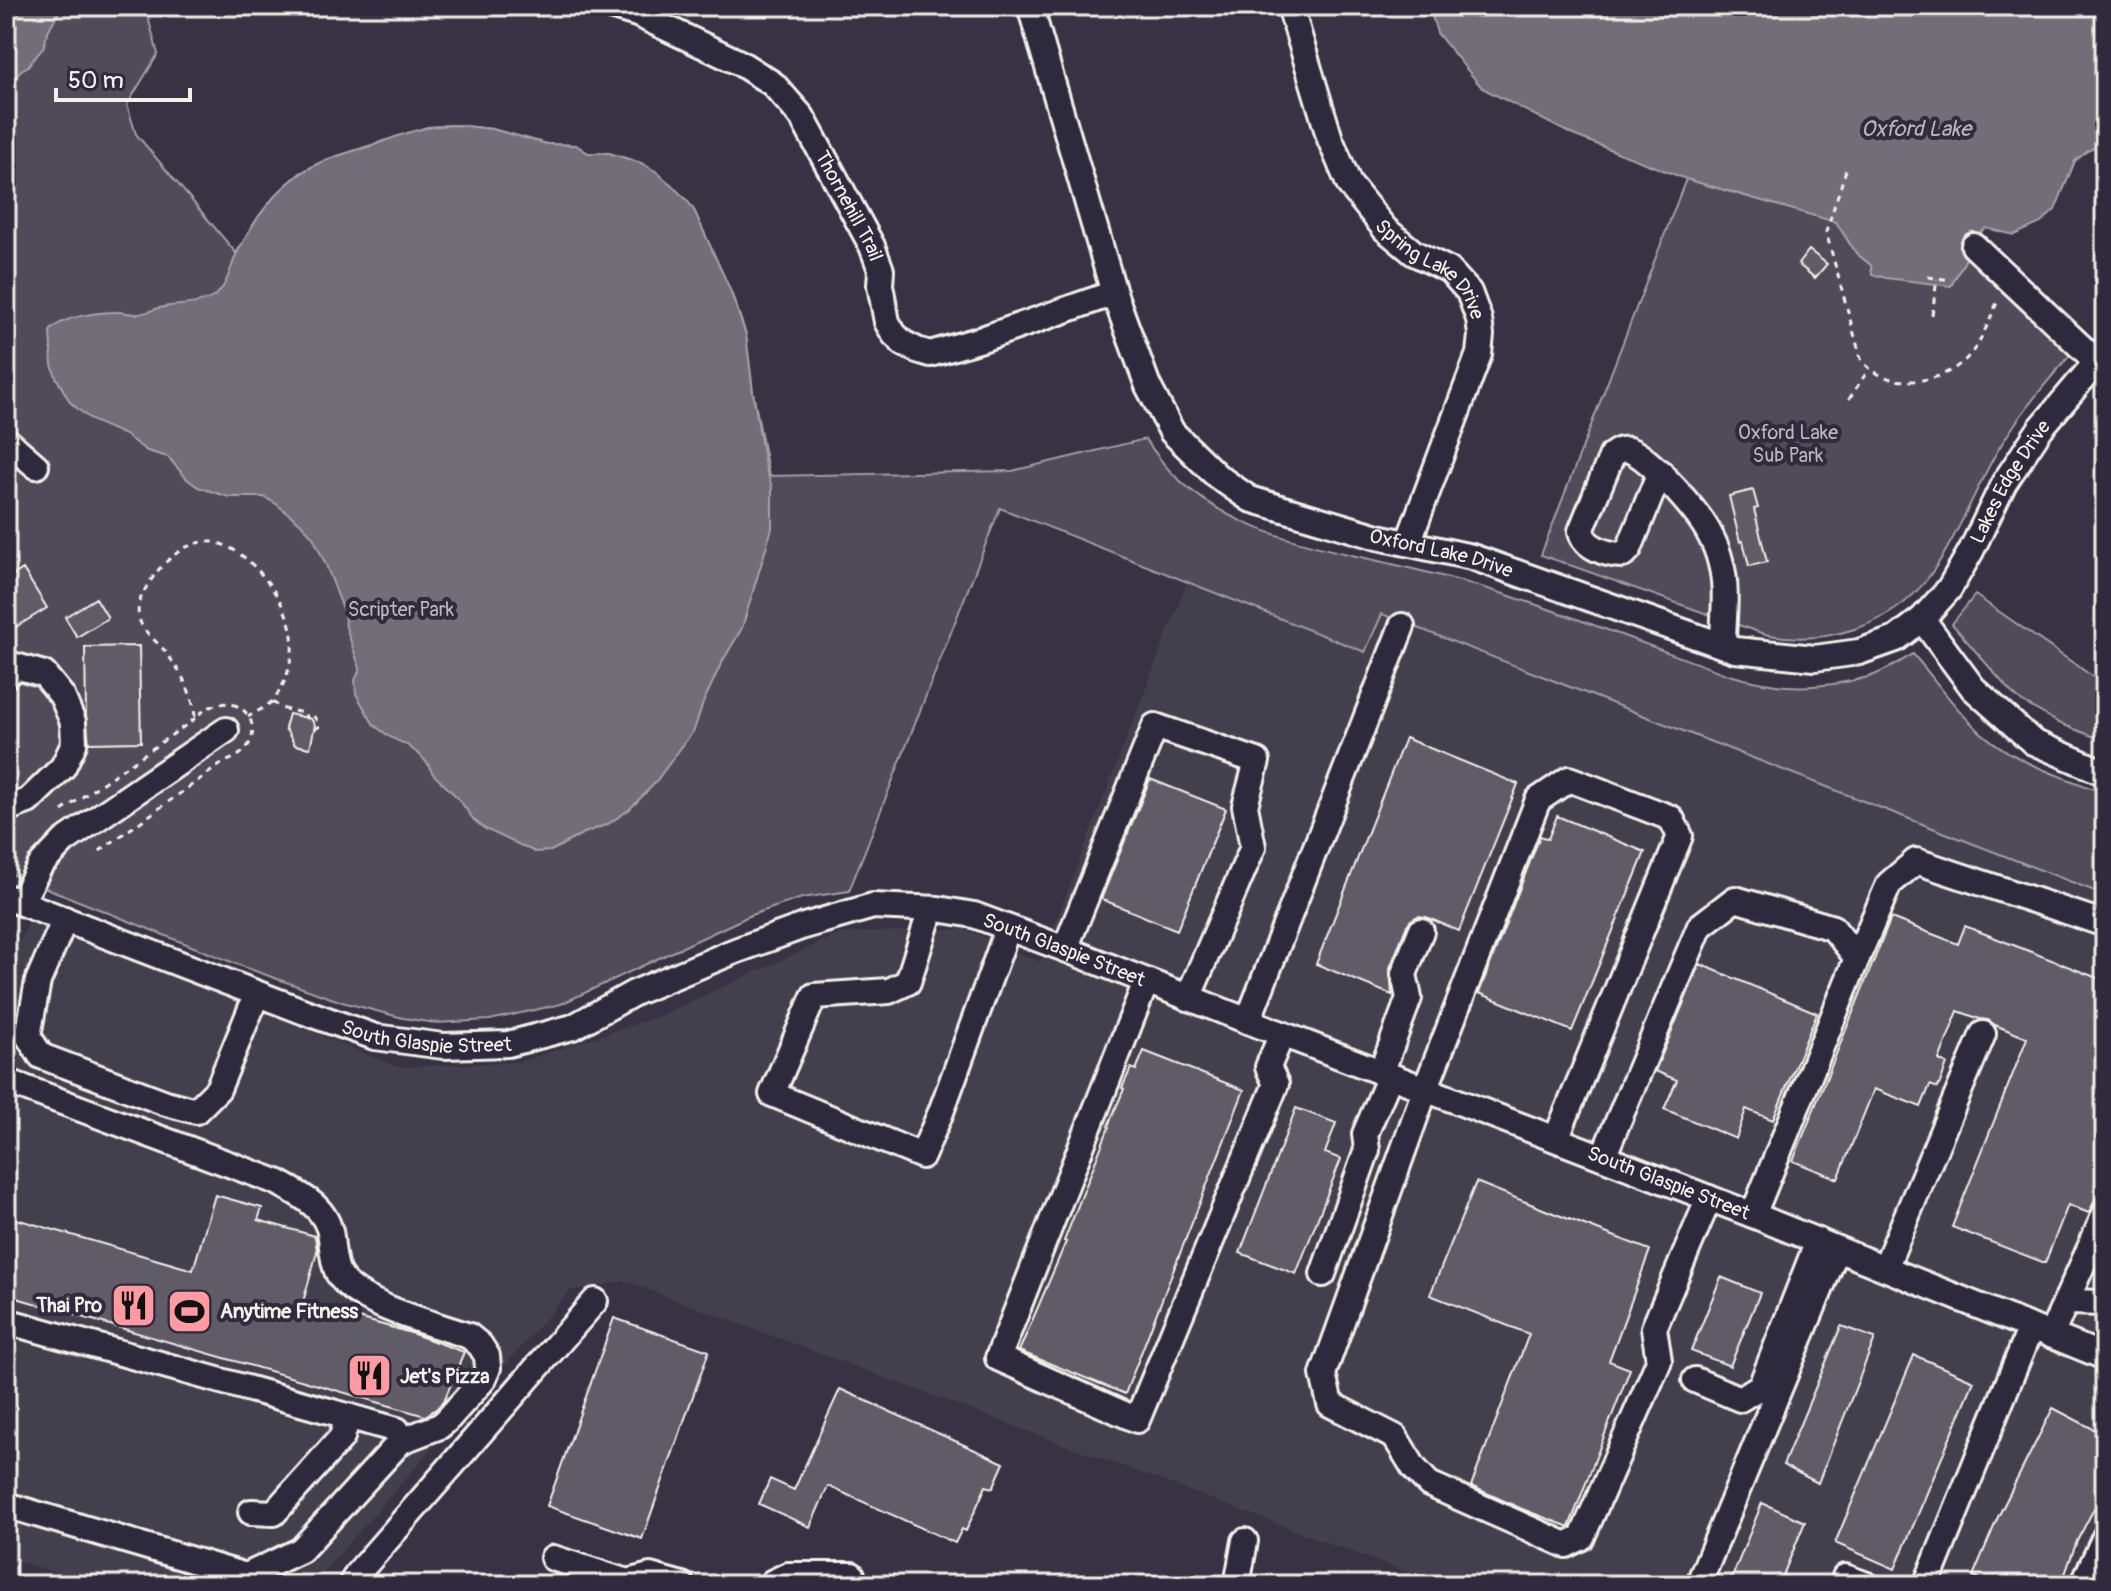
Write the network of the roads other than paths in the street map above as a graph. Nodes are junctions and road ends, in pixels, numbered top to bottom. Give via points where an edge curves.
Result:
1 (610, 6) edge
2 (1030, 6) edge
3 (1290, 6) edge
4 (1974, 246) dead end
5 (1114, 293) junction
6 (2100, 356) edge
7 (6, 440) edge
8 (36, 466) dead end
9 (1660, 472) dead end
10 (1408, 543) junction
11 (1922, 619) junction
12 (1402, 626) dead end
13 (1723, 645) junction
14 (6, 675) edge
15 (226, 730) dead end
16 (2105, 773) edge
17 (6, 809) edge
18 (13, 900) edge
19 (931, 909) junction
20 (65, 919) junction
21 (2105, 924) edge
22 (1008, 928) junction
23 (1421, 931) dead end
24 (1065, 949) junction
25 (1857, 958) junction
26 (1146, 982) junction
27 (257, 994) junction
28 (1188, 998) junction
29 (1248, 1021) junction
30 (1282, 1034) junction
31 (1983, 1034) dead end
32 (1386, 1074) junction
33 (6, 1081) edge
34 (1425, 1090) junction
35 (1556, 1139) junction
36 (1603, 1157) junction
37 (1709, 1198) junction
38 (2105, 1214) edge
39 (1753, 1215) junction
40 (1828, 1245) junction
41 (1885, 1268) junction
42 (1323, 1274) dead end
43 (595, 1301) dead end
44 (2066, 1302) junction
45 (2105, 1303) edge
46 (6, 1321) edge
47 (2041, 1331) junction
48 (2105, 1357) edge
49 (1695, 1380) dead end
50 (348, 1416) junction
51 (401, 1441) junction
52 (6, 1505) edge
53 (251, 1512) dead end
54 (2105, 1537) edge
55 (1245, 1541) dead end
56 (553, 1558) dead end
57 (852, 1575) dead end
58 (1701, 1578) dead end
59 (245, 1581) edge
60 (627, 1583) edge
61 (351, 1585) edge
62 (682, 1585) edge
63 (772, 1585) edge
64 (1237, 1585) edge
65 (1926, 1585) edge
66 (2083, 1585) edge

1 - 5 street, Thornehill Trail via 740,63 773,84 802,117 872,246 881,270 887,322 903,343 930,354
2 - 5 street, Oxford Lake Drive
3 - 10 street, Spring Lake Drive via 1349,184 1385,229 1414,253 1449,270 1469,292 1479,319 1479,354
4 - 6 street
5 - 10 street, Oxford Lake Drive via 1148,386 1172,432 1217,476 1250,499
6 - 11 street, Lakes Edge Drive via 2040,429 2004,483 1949,589
7 - 8 street
9 - 13 street via 1711,536 1724,580
10 - 13 street, Oxford Lake Drive via 1472,557
11 - 13 street, Oxford Lake Drive via 1896,639 1859,652 1815,658
11 - 16 street via 1973,688 2033,742
12 - 29 street
14 - 17 street via 16,666 44,674 62,696 73,722 74,744 63,767 28,801
15 - 18 street via 64,841
18 - 20 street, South Glaspie Street
19 - 22 street, South Glaspie Street via 974,915
19 - 22 street via 908,982 889,991 814,996 772,1094 922,1156
19 - 27 street, South Glaspie Street via 873,906 804,926 634,993 573,1027 508,1044 443,1046 375,1037
20 - 27 street, South Glaspie Street
20 - 27 street via 38,981 30,1022 28,1036 41,1056 196,1111 218,1089
21 - 25 street via 1916,861 1889,884
22 - 24 street, South Glaspie Street
23 - 32 street via 1404,974 1409,998
24 - 26 street, South Glaspie Street
24 - 28 street via 1155,726 1257,761 1245,806 1253,847
25 - 36 street via 1833,928 1735,899 1700,926
25 - 39 street
26 - 28 street, South Glaspie Street
26 - 30 street via 998,1358 1137,1420 1276,1084 1268,1067
28 - 29 street, South Glaspie Street
29 - 30 street, South Glaspie Street
30 - 32 street, South Glaspie Street
31 - 41 street
32 - 34 street, South Glaspie Street
32 - 42 street via 1365,1134 1367,1150
33 - 51 street via 303,1196 320,1210 330,1229 337,1272 348,1285 369,1301 469,1336 480,1345 487,1356 483,1380 440,1426
34 - 35 street, South Glaspie Street
34 - 35 street via 1538,800 1569,779 1671,818 1680,836
34 - 37 street via 1323,1374 1330,1404 1395,1437 1429,1484 1566,1545 1582,1537 1659,1361 1654,1328
35 - 36 street, South Glaspie Street
36 - 37 street, South Glaspie Street
37 - 39 street, South Glaspie Street
38 - 44 street
39 - 40 street, South Glaspie Street
40 - 41 street, South Glaspie Street
40 - 49 street via 1761,1386 1740,1399
40 - 58 street
41 - 47 street, South Glaspie Street
43 - 61 street
44 - 45 street
44 - 47 street
46 - 50 street
47 - 48 street, South Glaspie Street
47 - 65 street
50 - 51 street via 397,1430
50 - 53 street via 342,1437 274,1513
51 - 59 street via 301,1550
52 - 59 street
54 - 66 street
55 - 64 street
56 - 60 street
57 - 63 street via 788,1575
60 - 62 street via 650,1576

